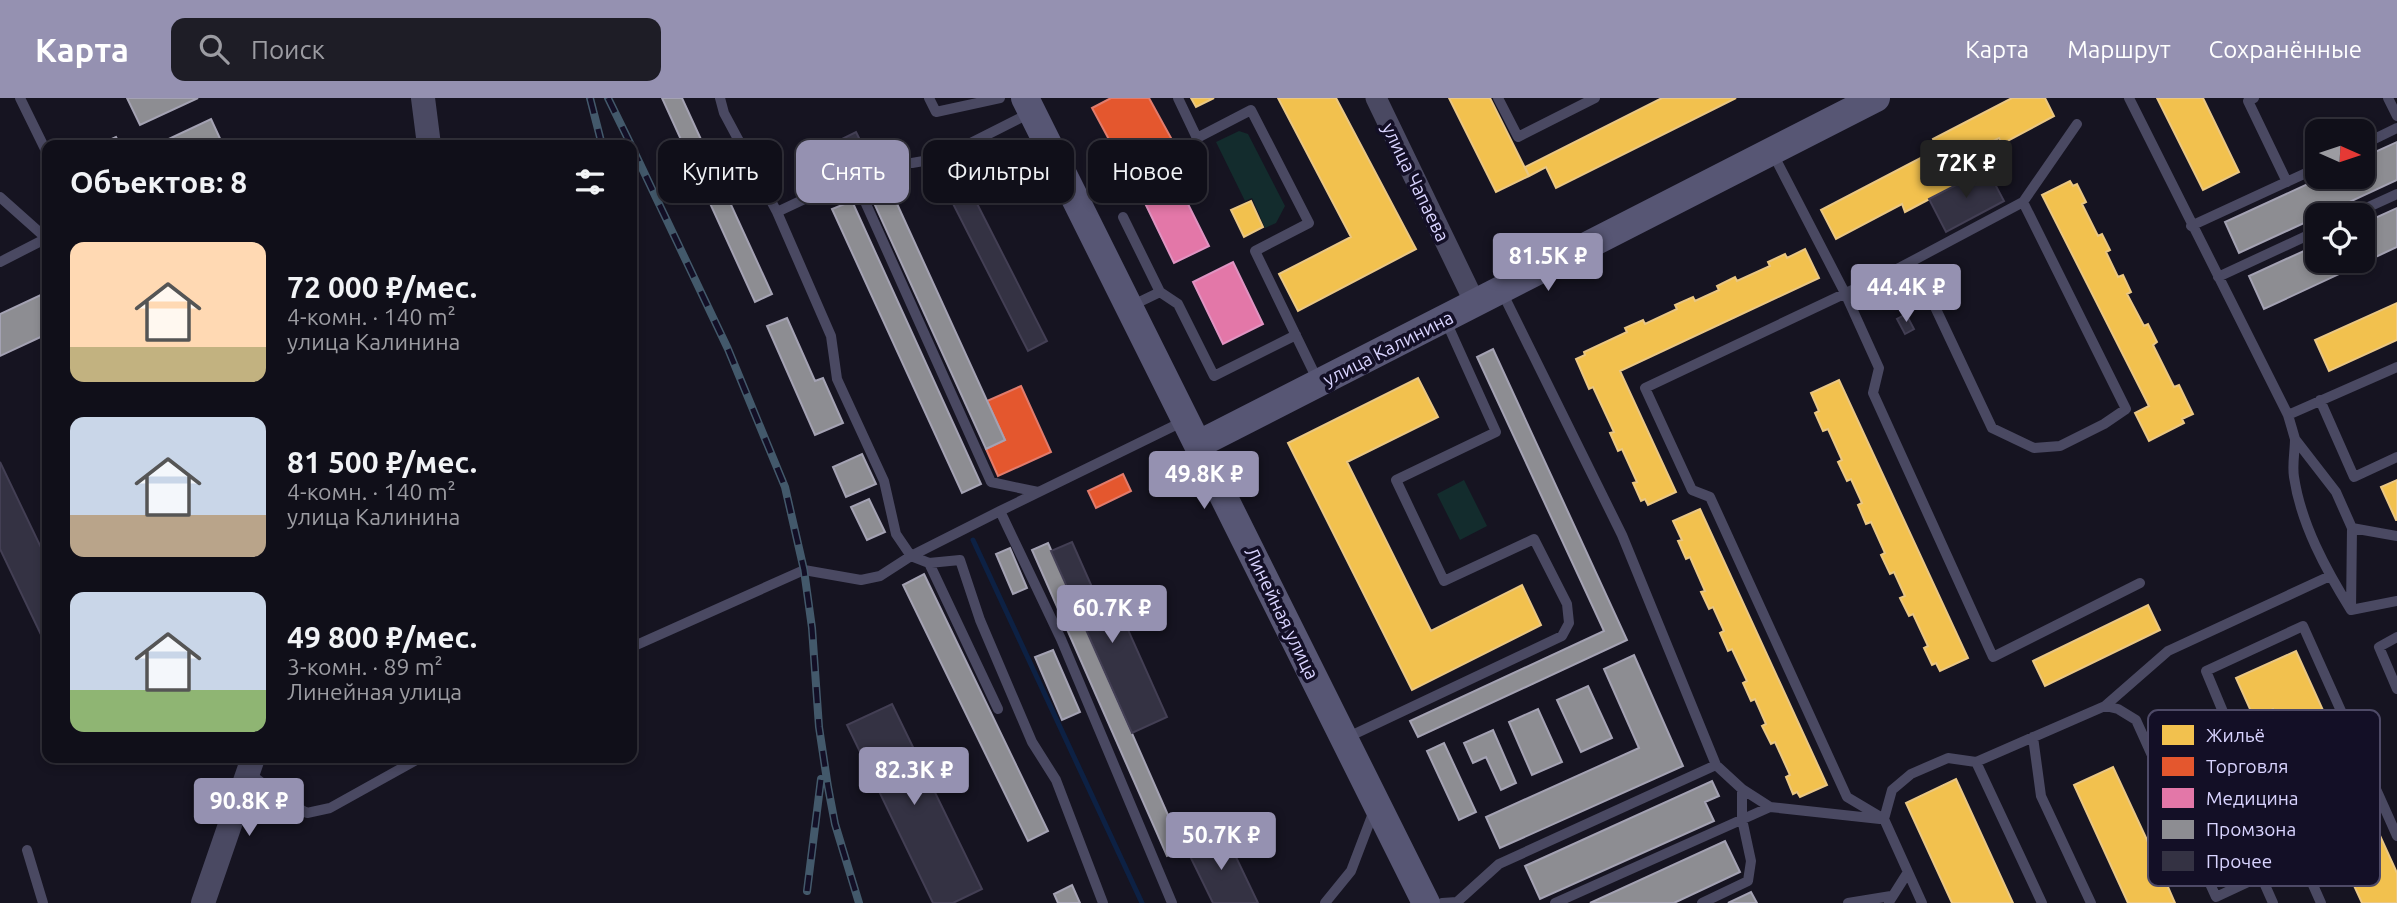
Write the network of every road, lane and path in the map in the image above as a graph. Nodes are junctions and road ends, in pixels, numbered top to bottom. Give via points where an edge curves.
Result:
1 (20, 98) edge
2 (423, 98) edge
3 (720, 98) edge
4 (929, 98) edge
5 (1000, 98) edge
6 (1178, 98) edge
7 (1376, 98) edge
8 (1498, 98) edge
9 (1595, 98) edge
10 (1876, 98) edge
11 (2129, 98) edge
12 (2254, 98) edge
13 (2388, 98) edge
14 (981, 100) edge
15 (1028, 105) edge
16 (2397, 116) edge
17 (2077, 124) dead end
18 (2397, 128) edge
19 (2375, 139) edge
20 (428, 140) edge
21 (42, 143) edge
22 (1771, 150) junction
23 (909, 163) edge
24 (2305, 173) edge
25 (2287, 182) junction
26 (2397, 194) edge
27 (0, 197) edge
28 (2023, 202) junction
29 (796, 203) edge
30 (865, 203) edge
31 (2375, 204) edge
32 (777, 212) junction
33 (1123, 217) dead end
34 (2191, 226) junction
35 (42, 234) edge
36 (2305, 237) edge
37 (42, 241) edge
38 (0, 262) edge
39 (1901, 267) junction
40 (2218, 277) junction
41 (1501, 290) junction
42 (1160, 292) junction
43 (1844, 293) junction
44 (1475, 303) junction
45 (1130, 306) junction
46 (1445, 319) junction
47 (1296, 335) junction
48 (2397, 367) edge
49 (1320, 383) junction
50 (2320, 400) junction
51 (2288, 415) junction
52 (1193, 432) junction
53 (2295, 439) junction
54 (2397, 457) edge
55 (1038, 492) junction
56 (1000, 511) junction
57 (2352, 528) junction
58 (2397, 536) edge
59 (911, 556) junction
60 (929, 564) junction
61 (2330, 576) junction
62 (2140, 583) dead end
63 (2397, 601) edge
64 (2351, 610) junction
65 (2397, 637) edge
66 (637, 645) edge
67 (2397, 689) edge
68 (2105, 706) junction
69 (998, 709) dead end
70 (2222, 710) edge
71 (2341, 710) edge
72 (2033, 737) junction
73 (1343, 739) junction
74 (2148, 747) edge
75 (1976, 762) junction
76 (411, 763) edge
77 (250, 765) edge
78 (1716, 765) junction
79 (1742, 789) junction
80 (2380, 798) edge
81 (1376, 805) junction
82 (1770, 807) junction
83 (1742, 819) junction
84 (1884, 819) junction
85 (2397, 836) edge
86 (27, 850) dead end
87 (1908, 872) junction
88 (2211, 886) edge
89 (2240, 886) edge
90 (2265, 886) edge
91 (2313, 886) edge
92 (1890, 899) edge
93 (43, 903) edge
94 (203, 903) edge
95 (1103, 903) edge
96 (1172, 903) edge
97 (1325, 903) edge
98 (1426, 903) edge
99 (1442, 903) edge
100 (1459, 903) edge
101 (1555, 903) edge
102 (1702, 903) edge
103 (1848, 903) edge
104 (1922, 903) edge
105 (2042, 903) edge
106 (2091, 903) edge
107 (2273, 903) edge
108 (2321, 903) edge

1 - 21 lane
2 - 20 street
3 - 32 lane
4 - 14 lane via 936,112
5 - 14 lane
6 - 47 lane via 1197,138 1251,110 1309,223 1255,251
7 - 44 street, улица Чапаева
8 - 9 lane via 1518,137
10 - 22 main road, улица Калинина
11 - 34 lane
12 - 25 lane via 2248,101
13 - 16 lane
15 - 23 lane via 941,158
15 - 45 main road, Линейная улица
17 - 28 lane
18 - 19 lane
22 - 41 main road, улица Калинина
22 - 43 lane
24 - 25 lane
25 - 34 lane
26 - 31 lane
27 - 35 lane
28 - 39 lane
28 - 39 lane via 2126,409 2104,425 2060,446 2034,448 1992,428 1935,307
29 - 32 lane
30 - 55 lane via 991,482
32 - 59 lane via 831,336 837,379 884,481 896,534
33 - 42 lane
34 - 40 lane
36 - 40 lane
37 - 38 lane
39 - 43 lane
40 - 51 lane
41 - 44 main road, улица Калинина
41 - 78 lane via 1622,535
42 - 45 lane
42 - 47 lane via 1178,304 1214,376
43 - 62 lane via 1879,368 1873,393 1993,657
43 - 84 lane via 1646,388 1692,490 1710,497 1847,797
44 - 46 main road, улица Калинина
45 - 52 main road, Линейная улица
46 - 49 main road, улица Калинина
46 - 73 lane via 1496,432 1396,480 1444,582 1534,539 1567,604 1569,623 1562,636
47 - 49 lane
48 - 50 lane
49 - 52 main road, улица Калинина
50 - 51 lane
50 - 54 lane via 2354,477
51 - 53 lane
52 - 55 lane
52 - 73 main road, Линейная улица
53 - 57 lane via 2336,492
53 - 61 lane via 2293,474 2301,509
55 - 56 lane
56 - 59 lane
56 - 96 lane via 1060,639
57 - 58 lane
57 - 64 lane
59 - 60 lane
59 - 66 lane via 880,576 861,580 804,569
60 - 69 lane
60 - 95 lane via 960,560 985,632 1032,742 1056,780
61 - 64 lane
61 - 68 lane via 2168,651
63 - 64 lane
65 - 67 lane via 2379,648
68 - 72 lane
68 - 74 lane via 2136,720
70 - 71 lane via 2206,671 2303,626
72 - 75 lane
72 - 106 lane via 2041,796
73 - 81 main road, Линейная улица
75 - 84 lane via 1948,758 1911,774 1892,790
75 - 105 lane
76 - 77 lane via 330,808 307,813 283,799
77 - 94 street
78 - 79 lane
78 - 100 lane via 1499,864
79 - 82 lane
79 - 83 lane
80 - 85 lane
81 - 97 lane via 1351,871
81 - 98 main road, Линейная улица
82 - 83 lane
82 - 84 lane
83 - 101 lane
83 - 102 lane via 1751,861 1748,881
84 - 87 lane
86 - 93 lane
87 - 92 lane
87 - 104 lane
88 - 89 lane via 2216,897
90 - 107 lane
91 - 108 lane
92 - 103 lane
99 - 100 lane

